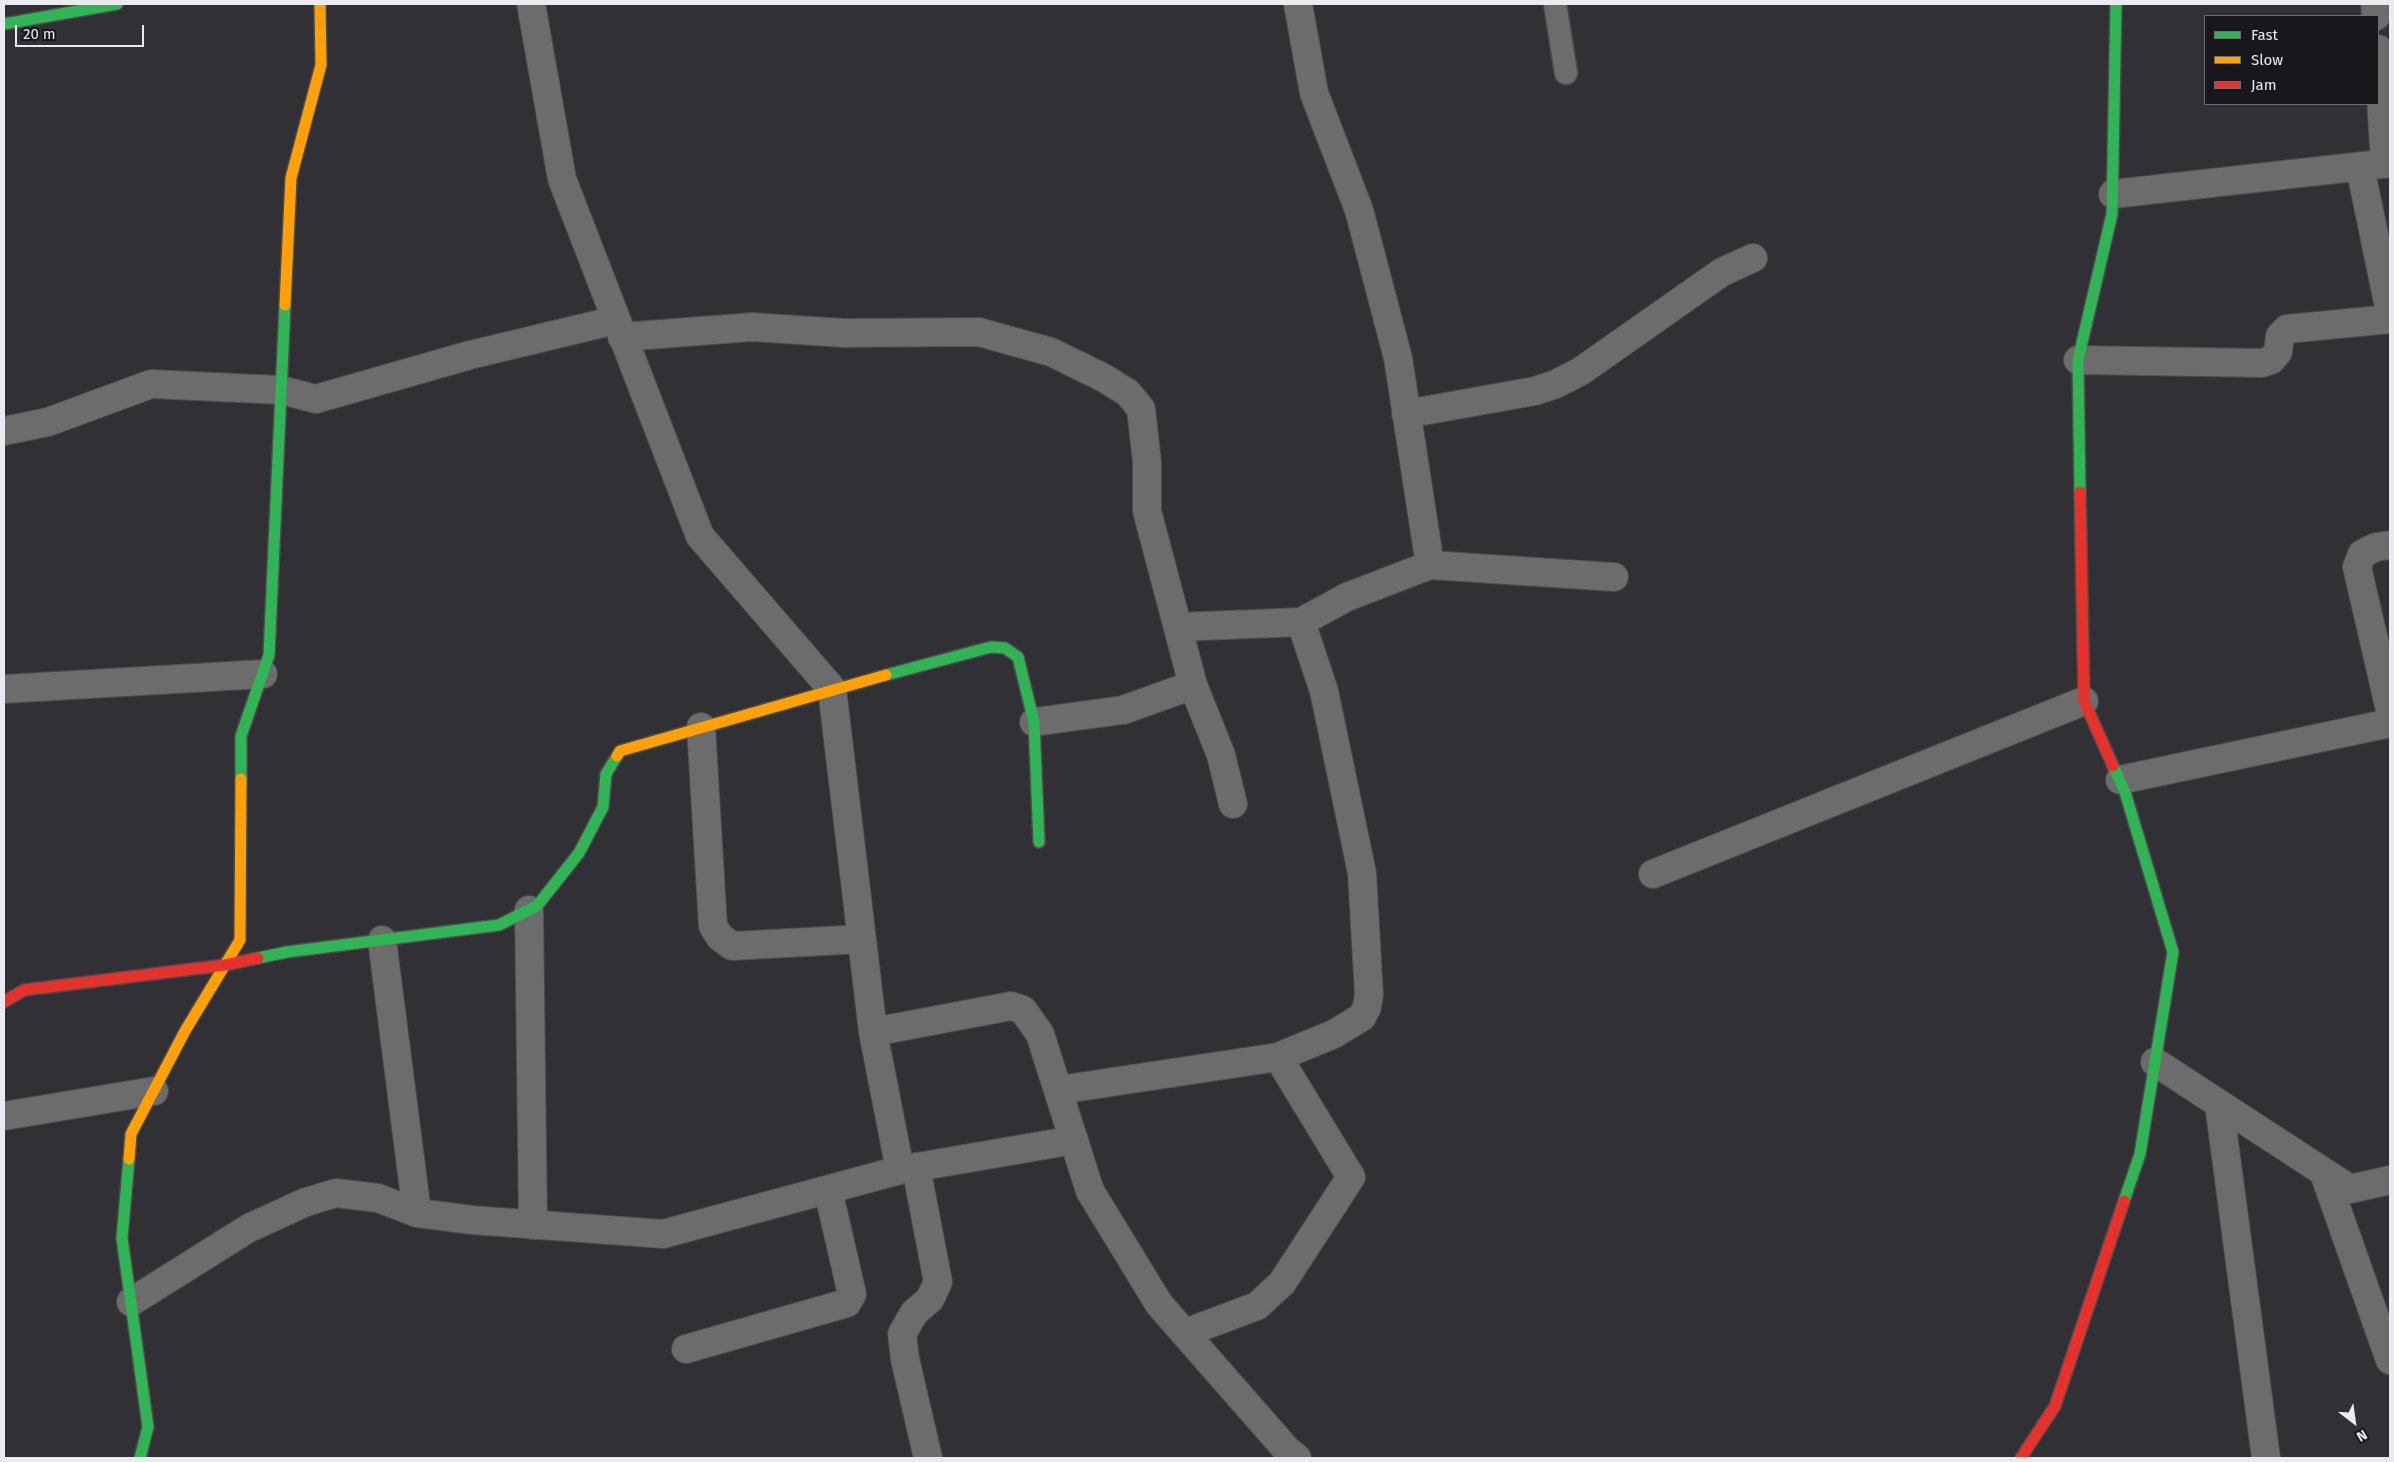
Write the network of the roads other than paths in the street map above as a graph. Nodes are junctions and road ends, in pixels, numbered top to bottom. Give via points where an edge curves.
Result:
1 (118, 4) edge
2 (320, 4) edge
3 (531, 4) edge
4 (1298, 4) edge
5 (1555, 4) edge
6 (2116, 4) edge
7 (4, 24) edge
8 (1566, 73) dead end
9 (2378, 105) edge
10 (2378, 165) edge
11 (2113, 194) junction
12 (1754, 258) dead end
13 (2390, 312) edge
14 (2390, 319) edge
15 (619, 329) junction
16 (2078, 360) junction
17 (281, 390) junction
18 (1406, 414) junction
19 (4, 431) edge
20 (2390, 545) edge
21 (1430, 565) junction
22 (1614, 577) dead end
23 (1300, 622) junction
24 (1178, 627) junction
25 (262, 674) junction
26 (1193, 685) junction
27 (4, 689) edge
28 (832, 689) junction
29 (2084, 701) junction
30 (2390, 710) edge
31 (1034, 722) junction
32 (2390, 723) edge
33 (701, 727) junction
34 (2120, 780) junction
35 (1233, 804) dead end
36 (1040, 842) dead end
37 (1653, 874) dead end
38 (528, 910) junction
39 (862, 939) junction
40 (382, 940) junction
41 (225, 965) junction
42 (4, 1002) edge
43 (873, 1032) junction
44 (1278, 1056) junction
45 (2155, 1062) junction
46 (1059, 1090) junction
47 (154, 1091) junction
48 (2219, 1104) junction
49 (4, 1116) edge
50 (1074, 1140) junction
51 (908, 1169) junction
52 (2324, 1173) junction
53 (2390, 1180) edge
54 (828, 1190) junction
55 (417, 1213) junction
56 (533, 1225) junction
57 (131, 1302) junction
58 (1185, 1333) junction
59 (686, 1349) dead end
60 (2390, 1360) edge
61 (140, 1458) edge
62 (928, 1458) edge
63 (1297, 1458) edge
64 (2020, 1458) edge
65 (2266, 1458) edge

1 - 7 street
2 - 17 street via 321,65 291,178
3 - 15 street via 562,179
4 - 18 street via 1314,93 1359,210 1398,358
5 - 8 lane
6 - 11 street
9 - 10 street
10 - 11 street
10 - 13 street
11 - 16 street via 2112,214
12 - 18 street via 1722,272 1581,371 1556,384 1535,391
14 - 16 street via 2287,329 2280,336 2278,352 2271,360 2262,363
15 - 17 street via 470,355 316,399
15 - 24 street via 752,327 844,332 979,332 1051,352 1104,378 1128,393 1142,409 1147,511
15 - 28 street via 700,536
16 - 29 street
17 - 19 street via 151,384 48,422
17 - 25 street via 270,655
18 - 21 street
20 - 30 street via 2362,554 2357,567
21 - 22 street
21 - 23 street via 1347,597
23 - 24 street
23 - 44 street via 1324,691 1362,873 1369,995 1362,1017 1334,1034
24 - 26 street
25 - 27 street
25 - 41 street via 241,736 240,940
26 - 31 street via 1123,710
26 - 35 street via 1221,755
28 - 31 street via 990,647 1005,648 1018,657
28 - 33 street
28 - 39 street
29 - 34 street
29 - 37 street
31 - 36 street
32 - 34 street
33 - 38 street via 620,751 606,774 603,808 579,853 537,906
33 - 39 street via 713,926 720,937 732,946
34 - 45 street via 2173,952
38 - 40 street via 499,925
38 - 56 street
39 - 43 street
40 - 41 street via 287,952
40 - 55 street
41 - 42 street via 24,990
41 - 47 street
43 - 46 street via 1011,1006 1024,1010 1040,1034
43 - 51 street
44 - 46 street
44 - 58 street via 1351,1177 1282,1283 1257,1306
45 - 48 street
45 - 64 street via 2140,1154 2055,1406
46 - 50 street
47 - 49 street
47 - 57 street via 131,1134 122,1238
48 - 52 street
48 - 65 street
50 - 51 street
50 - 58 street via 1090,1190 1160,1304
51 - 54 street
51 - 62 street via 938,1282 930,1299 914,1312 902,1334
52 - 53 street via 2350,1189
52 - 60 street
54 - 56 street via 663,1234
54 - 59 street via 852,1294 847,1303
55 - 56 street
55 - 57 street via 378,1198 336,1193 306,1202 249,1228
57 - 61 street via 148,1427
58 - 63 street

